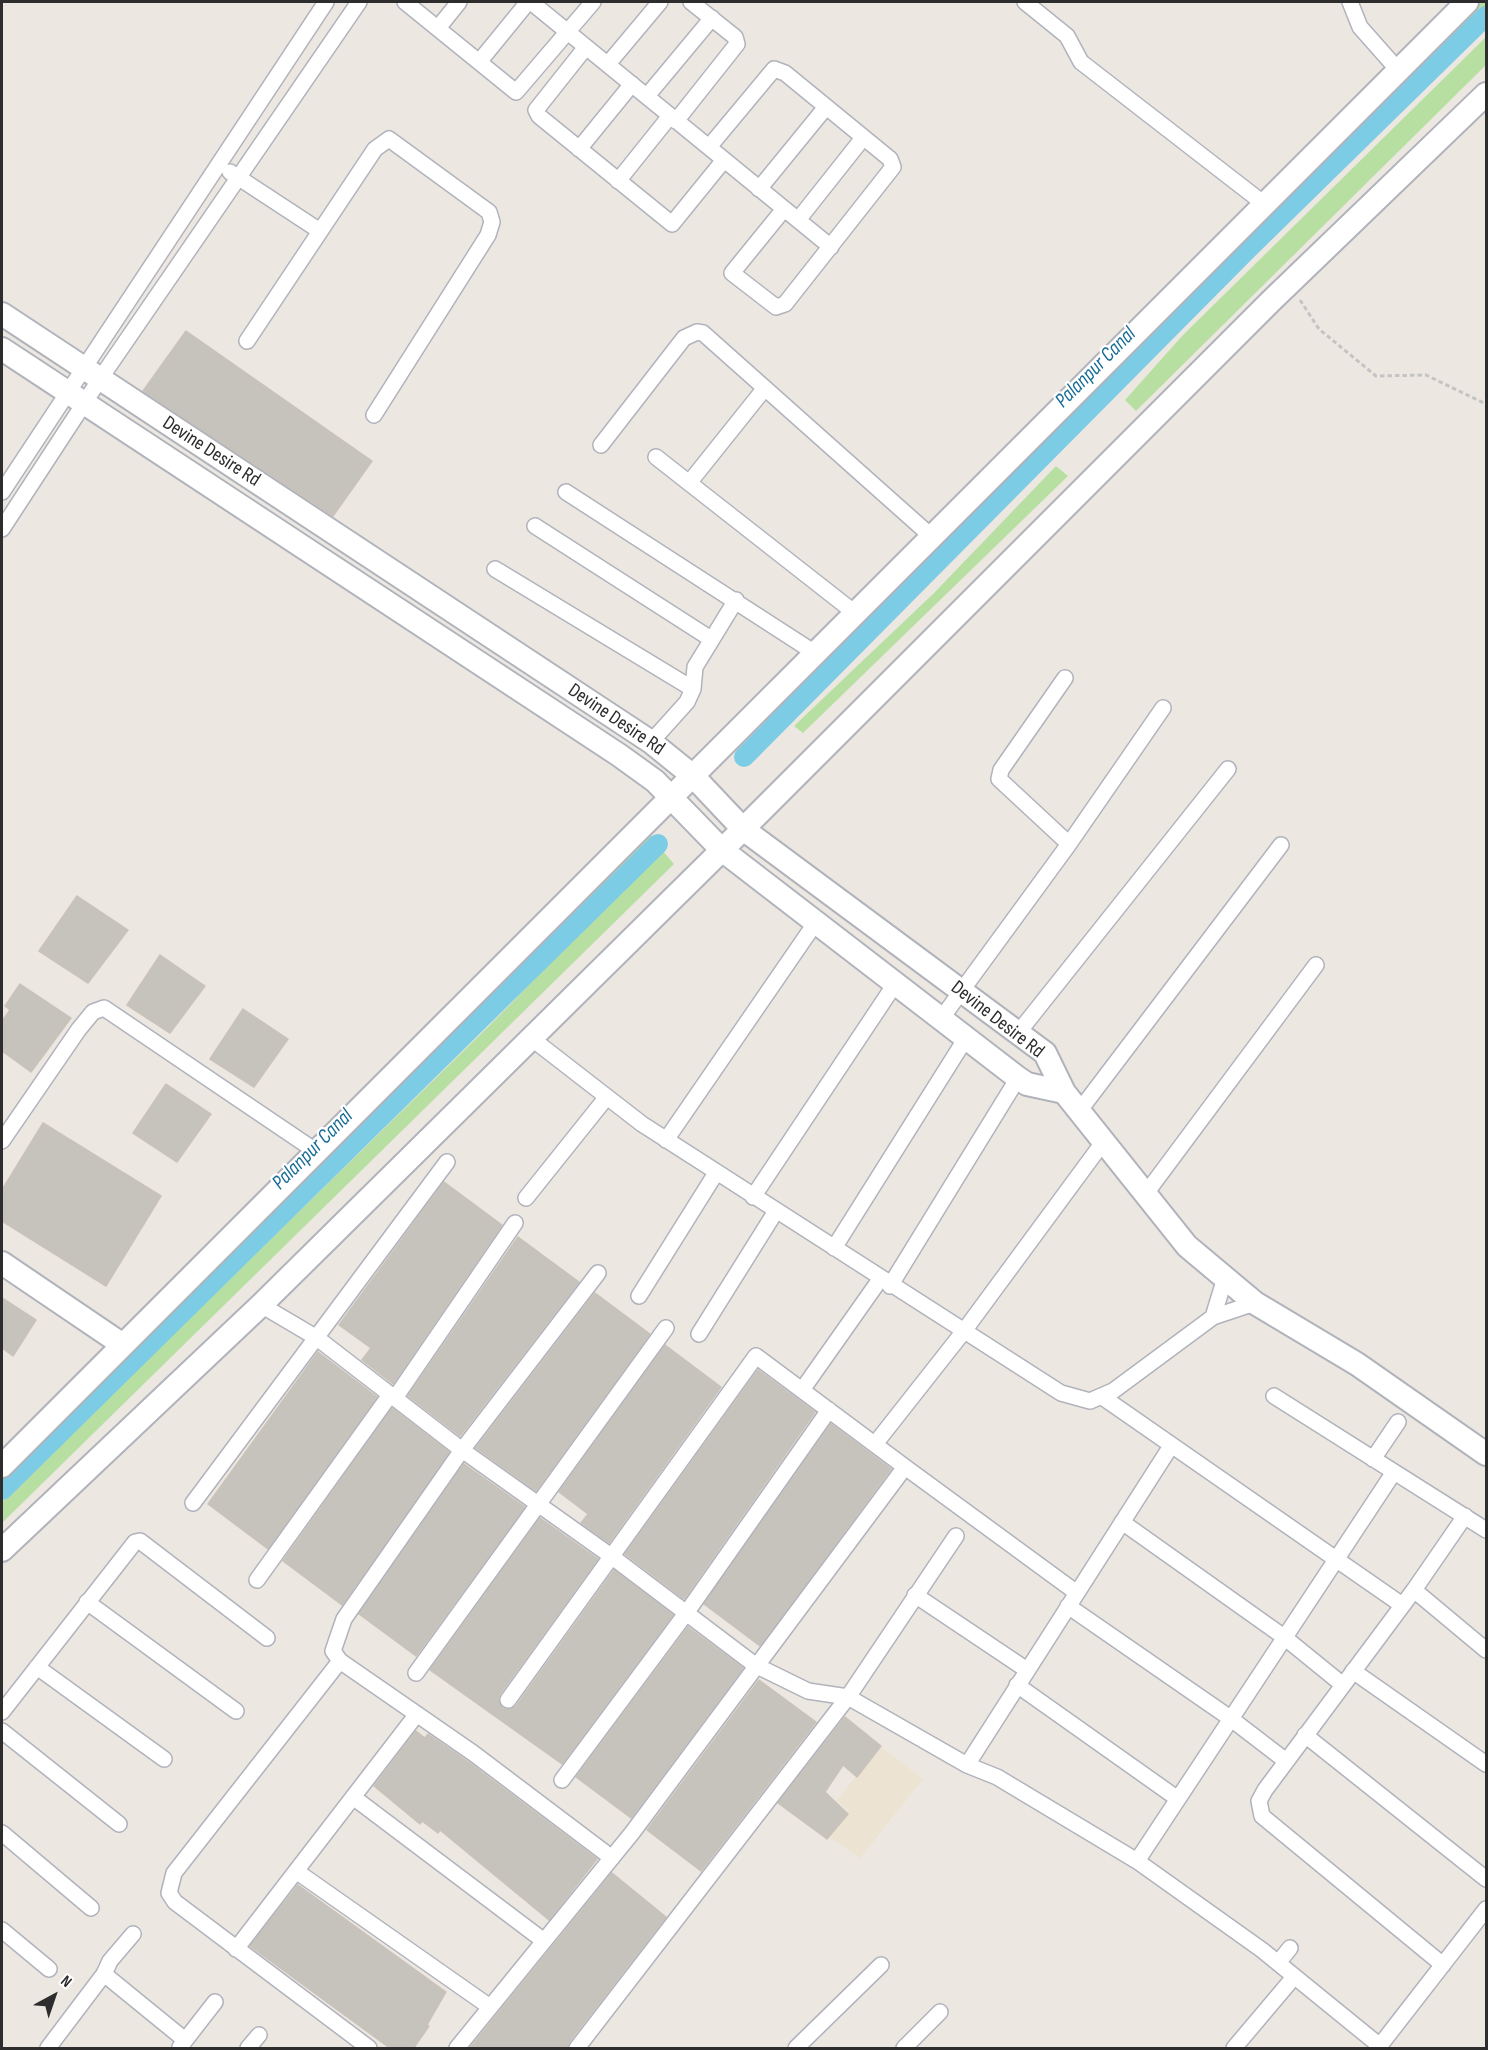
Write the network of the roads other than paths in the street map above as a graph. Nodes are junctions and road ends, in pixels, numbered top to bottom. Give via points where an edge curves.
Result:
1 (326, 2) edge
2 (405, 2) edge
3 (459, 2) edge
4 (529, 2) edge
5 (593, 2) edge
6 (660, 2) edge
7 (691, 2) edge
8 (1025, 2) edge
9 (1350, 2) edge
10 (1467, 2) edge
11 (354, 3) edge
12 (712, 18) junction
13 (438, 28) junction
14 (568, 32) junction
15 (586, 47) junction
16 (479, 62) junction
17 (608, 64) junction
18 (1398, 70) junction
19 (632, 84) junction
20 (1486, 94) edge
21 (647, 96) junction
22 (826, 107) junction
23 (673, 118) junction
24 (863, 138) junction
25 (709, 147) junction
26 (579, 149) junction
27 (724, 160) junction
28 (219, 165) junction
29 (238, 177) junction
30 (618, 181) junction
31 (759, 189) junction
32 (1263, 203) junction
33 (784, 209) junction
34 (798, 220) junction
35 (320, 231) junction
36 (831, 247) junction
37 (142, 282) junction
38 (159, 293) junction
39 (2, 314) edge
40 (247, 341) dead end
41 (2, 349) edge
42 (92, 374) junction
43 (765, 388) junction
44 (76, 398) junction
45 (374, 415) dead end
46 (601, 445) dead end
47 (656, 457) dead end
48 (688, 483) junction
49 (2, 492) edge
50 (566, 492) dead end
51 (3, 525) edge
52 (535, 526) dead end
53 (932, 536) junction
54 (495, 569) dead end
55 (736, 600) junction
56 (855, 614) junction
57 (711, 639) junction
58 (815, 653) junction
59 (1065, 678) dead end
60 (693, 689) junction
61 (1163, 708) dead end
62 (651, 742) junction
63 (1228, 769) dead end
64 (693, 776) junction
65 (672, 797) junction
66 (743, 829) junction
67 (1069, 844) junction
68 (1281, 845) dead end
69 (722, 850) junction
70 (816, 922) junction
71 (1316, 965) dead end
72 (895, 984) junction
73 (960, 990) junction
74 (941, 1019) junction
75 (1018, 1033) junction
76 (531, 1038) junction
77 (966, 1038) junction
78 (1018, 1078) junction
79 (1064, 1092) junction
80 (606, 1098) junction
81 (1080, 1110) junction
82 (666, 1140) junction
83 (2, 1141) edge
84 (1104, 1141) junction
85 (317, 1152) junction
86 (447, 1162) dead end
87 (716, 1173) junction
88 (1144, 1196) junction
89 (753, 1197) junction
90 (526, 1198) dead end
91 (776, 1211) junction
92 (515, 1223) dead end
93 (834, 1248) junction
94 (2, 1263) edge
95 (598, 1273) dead end
96 (1225, 1278) junction
97 (885, 1282) junction
98 (639, 1296) dead end
99 (1255, 1303) junction
100 (261, 1305) junction
101 (1213, 1317) junction
102 (666, 1328) dead end
103 (964, 1331) junction
104 (699, 1334) dead end
105 (317, 1338) junction
106 (123, 1345) junction
107 (802, 1390) junction
108 (392, 1396) junction
109 (1101, 1396) junction
110 (1274, 1396) dead end
111 (829, 1410) junction
112 (1398, 1422) dead end
113 (874, 1443) junction
114 (1171, 1446) junction
115 (462, 1450) junction
116 (1486, 1454) edge
117 (1373, 1459) junction
118 (2, 1466) edge
119 (905, 1467) junction
120 (1394, 1472) junction
121 (538, 1502) junction
122 (193, 1503) dead end
123 (1465, 1516) junction
124 (1122, 1522) junction
125 (1486, 1530) edge
126 (956, 1536) dead end
127 (2, 1550) edge
128 (611, 1556) junction
129 (1334, 1559) junction
130 (256, 1580) dead end
131 (1414, 1590) junction
132 (915, 1595) junction
133 (1072, 1600) junction
134 (87, 1602) junction
135 (1402, 1605) junction
136 (687, 1612) junction
137 (1284, 1637) junction
138 (267, 1638) dead end
139 (1486, 1650) edge
140 (340, 1661) junction
141 (755, 1665) junction
142 (37, 1667) junction
143 (1027, 1670) junction
144 (1353, 1671) junction
145 (416, 1673) dead end
146 (1017, 1685) junction
147 (1342, 1685) junction
148 (848, 1697) junction
149 (508, 1700) dead end
150 (236, 1711) dead end
151 (2, 1712) edge
152 (417, 1714) junction
153 (1230, 1718) junction
154 (2, 1731) edge
155 (1305, 1735) junction
156 (164, 1759) dead end
157 (1286, 1761) junction
158 (1486, 1764) edge
159 (967, 1765) junction
160 (562, 1780) dead end
161 (353, 1797) junction
162 (1178, 1799) junction
163 (118, 1824) dead end
164 (2, 1833) edge
165 (612, 1858) junction
166 (1137, 1861) junction
167 (296, 1871) junction
168 (1486, 1879) edge
169 (91, 1908) dead end
170 (1486, 1909) edge
171 (2, 1930) edge
172 (133, 1934) dead end
173 (544, 1941) junction
174 (1290, 1948) dead end
175 (236, 1949) junction
176 (1278, 1963) junction
177 (881, 1965) dead end
178 (1443, 1965) junction
179 (50, 1969) dead end
180 (104, 1974) junction
181 (1294, 1977) junction
182 (215, 2002) dead end
183 (490, 2007) junction
184 (940, 2012) dead end
185 (259, 2035) dead end
186 (182, 2044) edge
187 (55, 2046) edge
188 (1379, 2048) edge
189 (248, 2049) edge
190 (369, 2049) edge
191 (457, 2049) edge
192 (577, 2049) edge
193 (796, 2049) edge
194 (904, 2049) edge
195 (1234, 2049) edge

1 - 28 street
2 - 13 street
3 - 13 street
4 - 14 street
4 - 16 street
5 - 14 street
6 - 17 street
7 - 12 street
8 - 32 street via 1067,36 1081,62
9 - 18 street via 1360,27
10 - 18 street
11 - 29 street
12 - 21 street
12 - 23 street via 735,37 737,44
13 - 16 street
14 - 15 street
14 - 16 street via 516,92
15 - 17 street
15 - 26 street via 536,110
17 - 19 street
18 - 32 street
19 - 21 street
19 - 26 street
20 - 66 street via 1290,283
21 - 23 street
22 - 24 street
22 - 25 street via 785,73 774,69
22 - 31 street
23 - 25 street
23 - 30 street
24 - 34 street
24 - 36 street via 890,159 893,167
25 - 27 street
26 - 30 street
27 - 30 street via 672,224
27 - 31 street
28 - 29 street
28 - 37 street
29 - 35 street
29 - 38 street
31 - 33 street
32 - 53 street
33 - 34 street
33 - 36 street via 732,273 771,304 781,307
34 - 36 street
35 - 40 street
35 - 45 street via 375,149 389,139 489,212 492,222 488,235
37 - 38 street
37 - 42 street
38 - 42 street
39 - 42 street, Devine Desire Rd
41 - 44 street, Devine Desire Rd
42 - 44 street
42 - 62 street, Devine Desire Rd
43 - 46 street via 703,333 697,332 684,338
43 - 48 street
43 - 53 street
44 - 49 street
44 - 51 street
44 - 65 street, Devine Desire Rd via 619,754
47 - 48 street
48 - 56 street
50 - 55 street
52 - 57 street
53 - 56 street
54 - 60 street
55 - 57 street
55 - 58 street
56 - 58 street
57 - 60 street via 695,667
58 - 64 street
59 - 67 street via 999,778
60 - 62 street via 687,702
61 - 67 street
62 - 64 street, Devine Desire Rd
63 - 75 street
64 - 65 street
64 - 66 street, Devine Desire Rd
65 - 69 street, Devine Desire Rd
65 - 85 street
66 - 69 street
66 - 73 street, Devine Desire Rd
67 - 73 street
68 - 81 street
69 - 70 street, Devine Desire Rd
69 - 76 street
70 - 72 street, Devine Desire Rd
70 - 82 street
71 - 88 street
72 - 74 street, Devine Desire Rd
72 - 89 street
73 - 74 street
73 - 75 street, Devine Desire Rd
74 - 77 street, Devine Desire Rd
75 - 79 street, Devine Desire Rd via 1045,1053
76 - 80 street
76 - 100 street
77 - 78 street, Devine Desire Rd
77 - 93 street
78 - 79 street, Devine Desire Rd via 1027,1084
78 - 97 street
79 - 81 street
80 - 82 street
80 - 90 street
81 - 84 street
82 - 87 street
83 - 85 street via 79,1029 93,1012 104,1008
84 - 88 street
84 - 103 street
85 - 106 street
86 - 105 street
87 - 89 street
87 - 98 street
88 - 96 street via 1187,1246
89 - 91 street
91 - 93 street
91 - 104 street
92 - 108 street
93 - 97 street
94 - 106 street
95 - 115 street
96 - 99 street
96 - 101 street
97 - 103 street
97 - 107 street
99 - 101 street
99 - 116 street via 1357,1364
100 - 105 street
100 - 127 street
101 - 109 street
102 - 121 street
103 - 109 street via 1061,1393 1090,1401
103 - 113 street
105 - 108 street
105 - 122 street
106 - 118 street
107 - 111 street
107 - 128 street via 756,1356
108 - 115 street
108 - 130 street
109 - 114 street
110 - 117 street
111 - 113 street
111 - 136 street
112 - 117 street
113 - 119 street
114 - 124 street
114 - 129 street
115 - 121 street
115 - 140 street via 344,1619 333,1651
117 - 120 street
119 - 133 street
119 - 141 street
120 - 123 street
120 - 129 street
121 - 128 street
121 - 145 street
123 - 125 street
123 - 131 street
124 - 133 street
124 - 137 street
126 - 132 street
128 - 136 street
128 - 149 street
129 - 135 street
129 - 137 street
131 - 135 street
131 - 139 street
132 - 143 street
132 - 148 street
133 - 143 street
133 - 153 street
134 - 138 street via 129,1547 140,1541
134 - 142 street
134 - 150 street
135 - 144 street
136 - 141 street
136 - 160 street
137 - 147 street
137 - 153 street
140 - 152 street
140 - 175 street via 169,1883 169,1893 175,1902
141 - 148 street via 808,1691
141 - 165 street
142 - 151 street
142 - 156 street
143 - 146 street
144 - 147 street
144 - 158 street
146 - 159 street
146 - 162 street
147 - 155 street
148 - 159 street
148 - 192 street
152 - 161 street
152 - 165 street
153 - 157 street
153 - 162 street
154 - 163 street
155 - 157 street
155 - 168 street
157 - 178 street via 1259,1801 1262,1816
159 - 166 street via 998,1777
161 - 167 street
161 - 173 street
162 - 166 street
164 - 169 street
165 - 173 street
166 - 176 street
167 - 175 street
167 - 183 street
170 - 178 street
171 - 179 street
172 - 180 street
173 - 183 street
174 - 176 street
175 - 190 street
176 - 181 street
177 - 193 street
178 - 188 street
180 - 186 street
180 - 187 street
181 - 188 street
181 - 195 street
182 - 186 street
183 - 191 street
184 - 194 street
185 - 189 street

